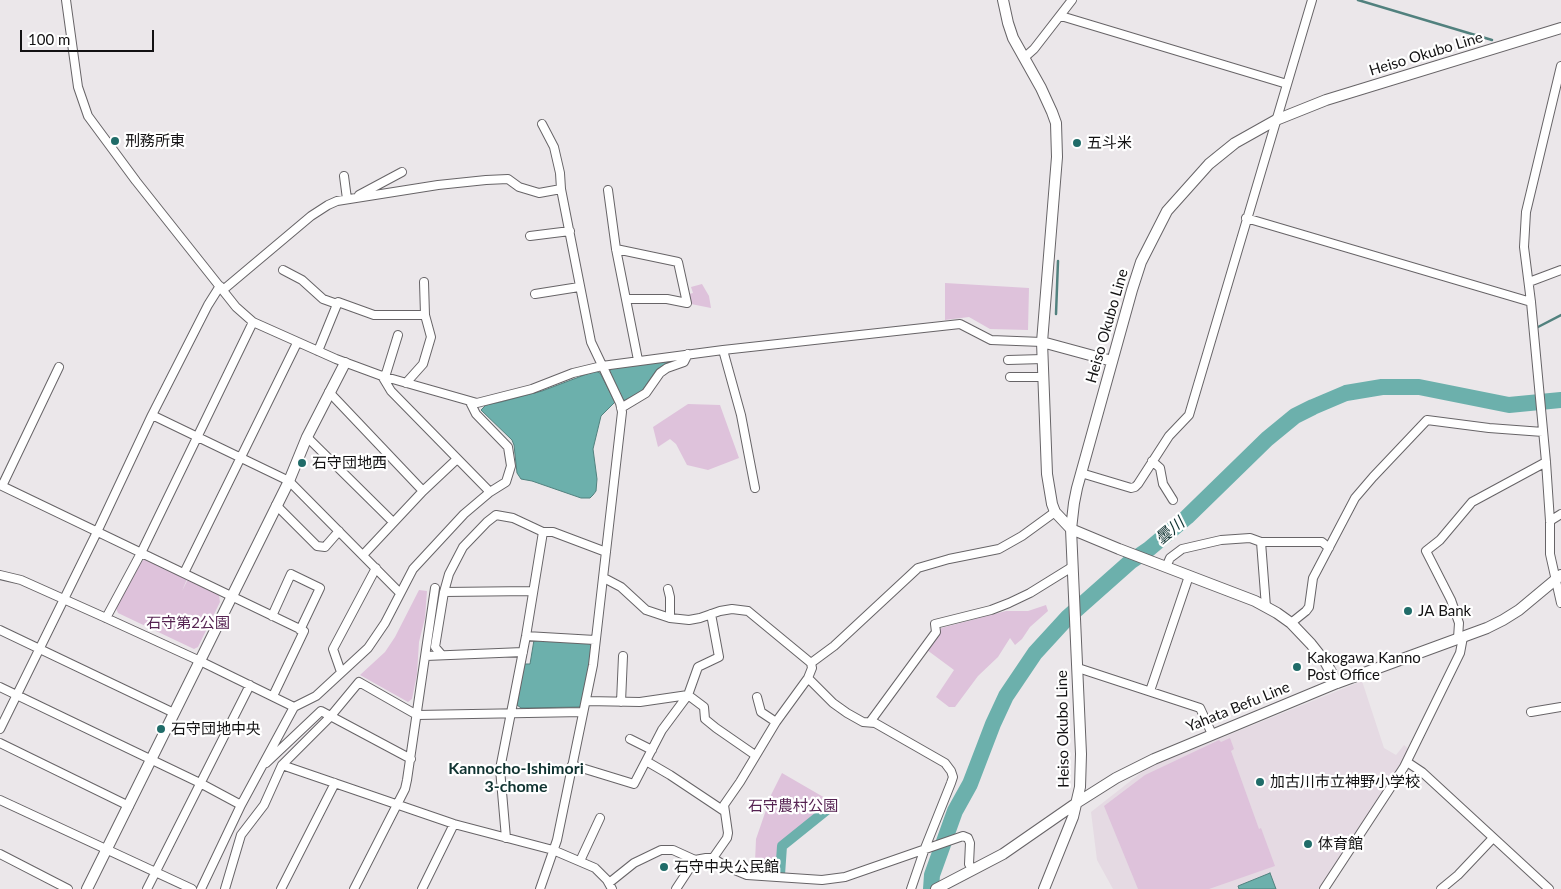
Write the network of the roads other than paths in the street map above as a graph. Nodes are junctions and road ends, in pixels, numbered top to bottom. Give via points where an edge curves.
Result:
1 (66, 0) edge
2 (1003, 0) edge
3 (1072, 0) edge
4 (1312, 0) edge
5 (1061, 16) junction
6 (1561, 28) edge
7 (1025, 57) junction
8 (1561, 66) edge
9 (1287, 84) junction
10 (1276, 120) junction
11 (542, 124) dead end
12 (402, 172) dead end
13 (344, 176) dead end
14 (562, 189) junction
15 (608, 190) dead end
16 (350, 198) junction
17 (620, 206) dead end
18 (610, 207) junction
19 (1246, 218) junction
20 (570, 231) junction
21 (530, 236) dead end
22 (616, 249) junction
23 (283, 270) dead end
24 (1561, 270) edge
25 (424, 282) dead end
26 (1529, 282) junction
27 (580, 287) junction
28 (222, 288) junction
29 (536, 294) dead end
30 (626, 299) junction
31 (1531, 302) junction
32 (337, 304) junction
33 (425, 315) junction
34 (253, 322) junction
35 (398, 335) dead end
36 (1042, 342) junction
37 (298, 343) junction
38 (723, 350) junction
39 (318, 351) junction
40 (688, 354) junction
41 (1043, 359) junction
42 (638, 360) junction
43 (1008, 360) dead end
44 (1112, 361) junction
45 (345, 363) junction
46 (602, 366) junction
47 (59, 367) dead end
48 (383, 377) junction
49 (1010, 377) dead end
50 (1044, 377) junction
51 (406, 383) junction
52 (329, 392) junction
53 (470, 402) junction
54 (621, 408) junction
55 (152, 415) junction
56 (1543, 432) junction
57 (198, 437) junction
58 (307, 437) junction
59 (241, 458) junction
60 (457, 459) junction
61 (1152, 461) junction
62 (1546, 462) junction
63 (1082, 473) junction
64 (289, 481) junction
65 (1, 485) edge
66 (755, 488) dead end
67 (423, 491) junction
68 (490, 492) junction
69 (1173, 500) dead end
70 (276, 505) junction
71 (1055, 512) junction
72 (1561, 514) edge
73 (1550, 521) junction
74 (393, 522) junction
75 (1071, 528) junction
76 (97, 532) junction
77 (339, 532) junction
78 (543, 532) junction
79 (1261, 542) junction
80 (1329, 548) junction
81 (606, 552) junction
82 (141, 553) junction
83 (362, 555) junction
84 (1162, 565) junction
85 (376, 568) junction
86 (1073, 569) junction
87 (184, 573) junction
88 (0, 575) edge
89 (1189, 576) junction
90 (1558, 577) edge
91 (604, 578) junction
92 (435, 588) dead end
93 (668, 589) dead end
94 (532, 591) junction
95 (444, 592) junction
96 (400, 593) junction
97 (232, 596) junction
98 (64, 599) junction
99 (1561, 603) edge
100 (1266, 606) junction
101 (711, 614) junction
102 (272, 616) junction
103 (106, 618) junction
104 (670, 618) junction
105 (1291, 623) junction
106 (0, 630) edge
107 (300, 630) junction
108 (526, 636) junction
109 (1461, 638) junction
110 (595, 640) junction
111 (39, 649) junction
112 (522, 652) junction
113 (441, 654) junction
114 (426, 656) junction
115 (622, 656) dead end
116 (200, 661) junction
117 (811, 663) junction
118 (1078, 668) junction
119 (341, 672) junction
120 (808, 678) junction
121 (1337, 683) junction
122 (250, 685) junction
123 (0, 687) edge
124 (1150, 691) junction
125 (17, 695) junction
126 (688, 695) junction
127 (273, 696) junction
128 (757, 697) dead end
129 (586, 701) junction
130 (621, 702) junction
131 (1561, 706) edge
132 (294, 707) junction
133 (583, 712) junction
134 (1531, 712) dead end
135 (174, 713) junction
136 (512, 713) junction
137 (417, 715) junction
138 (330, 717) junction
139 (776, 722) junction
140 (870, 722) junction
141 (0, 729) edge
142 (1212, 734) junction
143 (630, 739) dead end
144 (0, 743) edge
145 (652, 750) junction
146 (755, 755) junction
147 (411, 759) junction
148 (152, 760) junction
149 (646, 761) junction
150 (1407, 762) junction
151 (282, 765) junction
152 (572, 765) junction
153 (260, 769) junction
154 (200, 783) junction
155 (335, 784) junction
156 (0, 800) edge
157 (1078, 802) junction
158 (397, 803) junction
159 (241, 805) junction
160 (129, 806) junction
161 (724, 811) junction
162 (600, 818) dead end
163 (454, 824) junction
164 (506, 838) junction
165 (1493, 838) junction
166 (925, 848) junction
167 (107, 849) junction
168 (553, 850) junction
169 (0, 854) edge
170 (714, 858) junction
171 (695, 860) junction
172 (580, 861) junction
173 (973, 870) junction
174 (156, 872) junction
175 (958, 878) junction
176 (610, 886) edge
177 (68, 889) edge
178 (88, 889) edge
179 (147, 889) edge
180 (192, 889) edge
181 (201, 889) edge
182 (225, 889) edge
183 (281, 889) edge
184 (354, 889) edge
185 (422, 889) edge
186 (540, 889) edge
187 (676, 889) edge
188 (911, 889) edge
189 (936, 889) edge
190 (952, 889) edge
191 (1044, 889) edge
192 (1324, 889) edge
193 (1441, 889) edge
194 (1549, 889) edge

1 - 28 street via 78,87 88,116
2 - 7 main road via 1011,30
3 - 5 street
4 - 9 street
5 - 7 street
5 - 9 street
6 - 10 main road, Heiso Okubo Line via 1326,100
7 - 36 main road via 1052,112 1057,136
8 - 26 street via 1526,212 1524,247
9 - 10 street
10 - 19 street
10 - 44 main road, Heiso Okubo Line via 1234,143 1209,164 1168,211 1141,262
11 - 14 street via 554,147
12 - 16 street
13 - 16 street
14 - 16 street via 539,193 519,187 508,179
14 - 20 street
15 - 18 street
16 - 28 street via 328,205 311,216
17 - 18 street
18 - 22 street
19 - 31 street
19 - 61 street via 1189,415
20 - 21 street
20 - 27 street
22 - 30 street
22 - 30 street via 678,262 687,303 667,299
23 - 32 street via 302,280 323,299
24 - 26 street
25 - 33 street
26 - 31 street
27 - 29 street
27 - 46 street via 591,342
28 - 34 street via 240,312
28 - 55 street via 208,305
30 - 42 street
31 - 56 street
32 - 33 street via 374,315
32 - 39 street
33 - 51 street via 431,337 423,364
34 - 37 street
34 - 57 street
35 - 48 street
36 - 38 street via 991,340 960,324
36 - 41 main road
36 - 44 main road
37 - 39 street
37 - 59 street
38 - 40 street
38 - 66 street via 741,415
39 - 45 street
40 - 42 street
40 - 54 street via 684,362 660,373 646,393
41 - 43 street
41 - 50 main road
42 - 46 street
44 - 63 main road, Heiso Okubo Line
45 - 48 street
45 - 52 main road
46 - 53 street via 532,389 483,402
46 - 54 street
47 - 65 street
48 - 51 street
48 - 60 street via 391,392
49 - 50 street
50 - 71 main road via 1048,474
51 - 53 street
52 - 58 main road
52 - 67 street
53 - 68 street via 476,414 508,447 509,475 506,482
54 - 81 street
55 - 57 street
55 - 76 street
56 - 62 street
56 - 80 street via 1427,420 1355,498
57 - 59 street
57 - 82 street
58 - 64 main road
58 - 74 street
59 - 64 street
59 - 87 street
60 - 67 street
60 - 68 street
61 - 63 street via 1138,484 1131,488
61 - 69 street via 1160,468
62 - 73 street
62 - 109 street via 1472,502 1440,540 1426,551 1451,600
63 - 75 main road, Heiso Okubo Line via 1076,488
64 - 70 main road
64 - 77 street
65 - 76 street
67 - 74 street
68 - 96 street via 434,545 413,569
70 - 77 street via 318,546 325,547
70 - 97 main road
71 - 75 main road
71 - 117 street via 999,549 918,568 834,646
72 - 73 street
73 - 90 street via 1550,554
74 - 83 street
75 - 84 main road
75 - 86 main road, Heiso Okubo Line
76 - 82 street
76 - 98 street
77 - 83 street
78 - 81 street via 553,532
78 - 94 street
78 - 95 street via 513,518 496,515 463,547
79 - 80 street via 1322,542
79 - 84 street via 1250,538 1221,540 1190,547 1182,549
79 - 100 street
80 - 105 street via 1313,578 1309,607
81 - 91 street
82 - 87 street
82 - 103 street
83 - 85 street
84 - 89 main road
85 - 96 street
85 - 119 street via 333,650
86 - 118 main road, Heiso Okubo Line
86 - 140 street via 1009,603 935,624 936,632
87 - 97 street
88 - 98 street via 21,580
89 - 100 main road
89 - 124 street
90 - 99 street
90 - 109 main road, Yahata Befu Line via 1519,610
91 - 104 street via 621,587 646,610
91 - 110 street
92 - 114 street
93 - 104 street
94 - 95 street
94 - 108 street
95 - 113 street via 435,646
96 - 119 street via 368,648
97 - 102 street
97 - 116 main road
98 - 103 street
98 - 111 street
100 - 105 main road
101 - 104 street via 689,620
101 - 117 street via 748,610
101 - 126 street via 719,657 698,667
102 - 107 street
102 - 107 street via 291,574 320,588
103 - 116 street
105 - 121 main road via 1326,663
106 - 111 street
107 - 127 street via 304,632
108 - 110 street
108 - 112 street
109 - 121 main road, Yahata Befu Line
109 - 150 street via 1460,653
110 - 129 street
111 - 125 street
111 - 135 street
112 - 113 street
112 - 136 street
113 - 114 street
114 - 137 street
115 - 130 street
116 - 122 street
116 - 135 main road
117 - 120 street
118 - 124 street
118 - 157 main road, Heiso Okubo Line via 1081,754
119 - 132 street via 316,696
120 - 139 street
120 - 140 street via 833,703 863,722
121 - 142 main road, Yahata Befu Line
122 - 127 street
122 - 154 street
123 - 125 street
124 - 142 street via 1200,708
125 - 141 street
125 - 148 street
126 - 130 street
126 - 145 street via 662,730
126 - 146 street via 704,707 705,719
127 - 132 street
128 - 139 street via 762,712
129 - 130 street
129 - 133 street
131 - 134 street
132 - 153 street
133 - 136 street
133 - 152 street
135 - 148 main road
136 - 137 street
136 - 164 street via 500,769
137 - 138 street via 359,682
137 - 147 street
138 - 147 street
138 - 151 street
138 - 153 street via 320,711
139 - 146 street
140 - 166 street via 944,763 951,771 951,783
142 - 157 main road, Yahata Befu Line via 1116,778
143 - 145 street
144 - 160 street
145 - 149 street
146 - 161 street via 724,805
147 - 158 street via 405,789
148 - 154 street
148 - 160 main road
149 - 152 street via 634,784
149 - 161 street
150 - 165 street
150 - 192 street
151 - 155 street
151 - 182 street via 264,806 241,835
152 - 168 street
153 - 159 street
154 - 159 street
154 - 174 street
155 - 158 street
155 - 183 street
156 - 167 street
157 - 173 main road, Yahata Befu Line via 1003,854
157 - 191 main road, Heiso Okubo Line
158 - 163 street
158 - 184 street
159 - 181 street
160 - 167 main road
161 - 170 street via 727,838
162 - 172 street
163 - 164 street
163 - 185 street
164 - 168 street
165 - 193 street
165 - 194 street
166 - 170 street via 845,877 822,880 747,875 724,866
166 - 173 street via 963,836 968,838 969,864
166 - 188 street
167 - 174 street
167 - 178 main road
168 - 172 street
168 - 186 street
169 - 177 street
170 - 171 street
171 - 176 street via 673,850 661,850 634,863
171 - 187 street
172 - 176 street via 595,868
173 - 175 main road, Yahata Befu Line
174 - 179 street
174 - 180 street
175 - 189 main road, Yahata Befu Line
175 - 190 street

